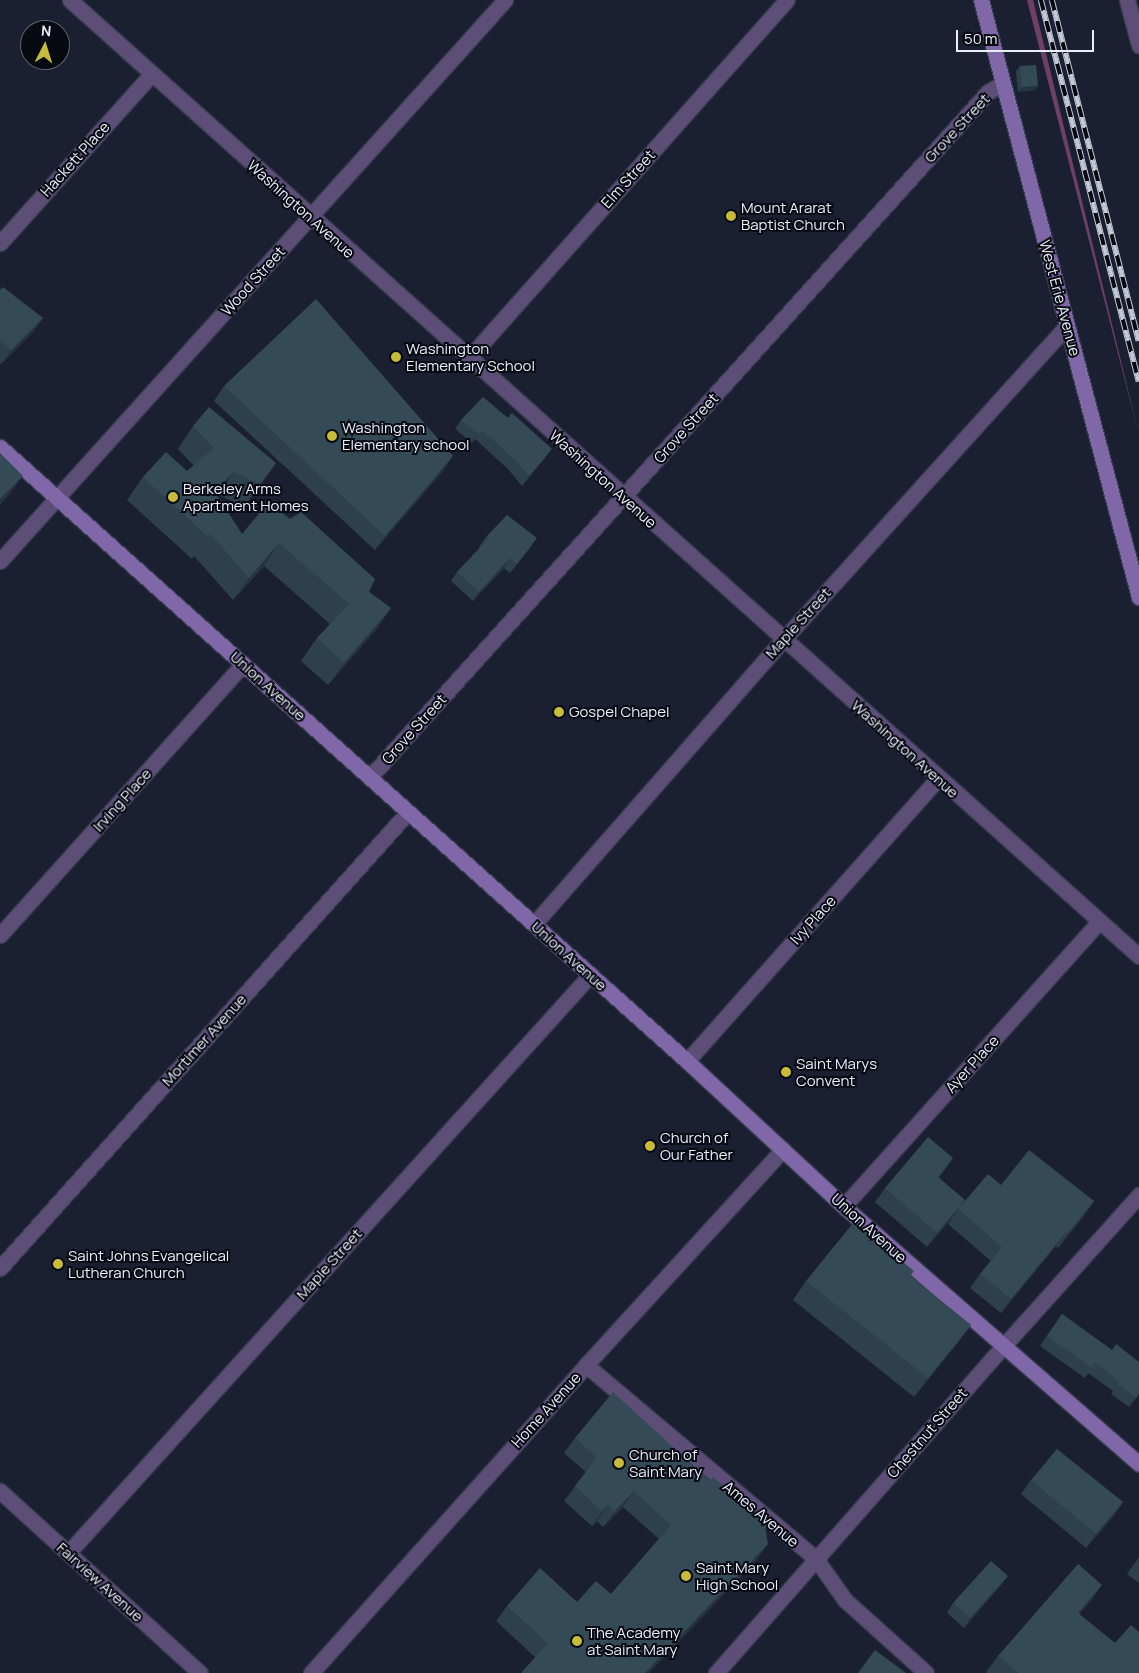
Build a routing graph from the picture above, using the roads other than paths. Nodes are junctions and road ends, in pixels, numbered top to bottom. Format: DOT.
graph roads {
  1 [pos="70,0"];
  2 [pos="505,0"];
  3 [pos="787,0"];
  4 [pos="981,0"];
  5 [pos="1127,0"];
  6 [pos="1139,45"];
  7 [pos="151,75"];
  8 [pos="1003,83"];
  9 [pos="310,217"];
  10 [pos="0,243"];
  11 [pos="1067,326"];
  12 [pos="468,359"];
  13 [pos="0,447"];
  14 [pos="56,497"];
  15 [pos="624,497"];
  16 [pos="0,561"];
  17 [pos="1139,597"];
  18 [pos="783,640"];
  19 [pos="244,664"];
  20 [pos="370,777"];
  21 [pos="938,778"];
  22 [pos="408,812"];
  23 [pos="1099,922"];
  24 [pos="534,924"];
  25 [pos="0,935"];
  26 [pos="1139,956"];
  27 [pos="590,975"];
  28 [pos="687,1061"];
  29 [pos="783,1149"];
  30 [pos="1139,1195"];
  31 [pos="844,1206"];
  32 [pos="0,1268"];
  33 [pos="1003,1346"];
  34 [pos="586,1365"];
  35 [pos="1139,1464"];
  36 [pos="0,1491"];
  37 [pos="68,1553"];
  38 [pos="816,1560"];
  39 [pos="200,1673"];
  40 [pos="311,1673"];
  41 [pos="716,1673"];
  42 [pos="926,1673"];
  1 -- 7 [label="street, Washington Avenue"];
  2 -- 9 [label="street, Wood Street"];
  3 -- 12 [label="street, Elm Street"];
  4 -- 8 [label="main road, West Erie Avenue"];
  5 -- 6 [label="street"];
  7 -- 9 [label="street, Washington Avenue"];
  7 -- 10 [label="street, Hackett Place"];
  8 -- 11 [label="main road, West Erie Avenue"];
  8 -- 15 [label="street, Grove Street"];
  9 -- 12 [label="street, Washington Avenue"];
  9 -- 14 [label="street, Wood Street"];
  11 -- 17 [label="main road, West Erie Avenue"];
  11 -- 18 [label="street, Maple Street"];
  12 -- 15 [label="street, Washington Avenue"];
  13 -- 14 [label="main road, Union Avenue"];
  14 -- 16 [label="street, Wood Street"];
  14 -- 19 [label="main road, Union Avenue"];
  15 -- 18 [label="street, Washington Avenue"];
  15 -- 20 [label="street, Grove Street"];
  18 -- 21 [label="street, Washington Avenue"];
  18 -- 24 [label="street, Maple Street"];
  19 -- 20 [label="main road, Union Avenue"];
  19 -- 25 [label="street, Irving Place"];
  20 -- 22 [label="main road, Union Avenue"];
  21 -- 23 [label="street, Washington Avenue"];
  21 -- 28 [label="street, Ivy Place"];
  22 -- 24 [label="main road, Union Avenue"];
  22 -- 32 [label="street, Mortimer Avenue"];
  23 -- 26 [label="street, Washington Avenue"];
  23 -- 31 [label="street, Ayer Place"];
  24 -- 27 [label="main road, Union Avenue"];
  27 -- 28 [label="main road, Union Avenue"];
  27 -- 37 [label="street, Maple Street"];
  28 -- 29 [label="main road, Union Avenue"];
  29 -- 31 [label="main road, Union Avenue"];
  29 -- 34 [label="street, Home Avenue"];
  30 -- 33 [label="street, Chestnut Street"];
  31 -- 33 [label="main road, Union Avenue"];
  33 -- 35 [label="main road, Union Avenue"];
  33 -- 38 [label="street, Chestnut Street"];
  34 -- 38 [label="street, Ames Avenue"];
  34 -- 40 [label="street, Home Avenue"];
  36 -- 37 [label="street, Fairview Avenue"];
  37 -- 39 [label="street, Fairview Avenue"];
  38 -- 41 [label="street, Chestnut Street"];
  38 -- 42 [label="street, Ames Avenue"];
}
